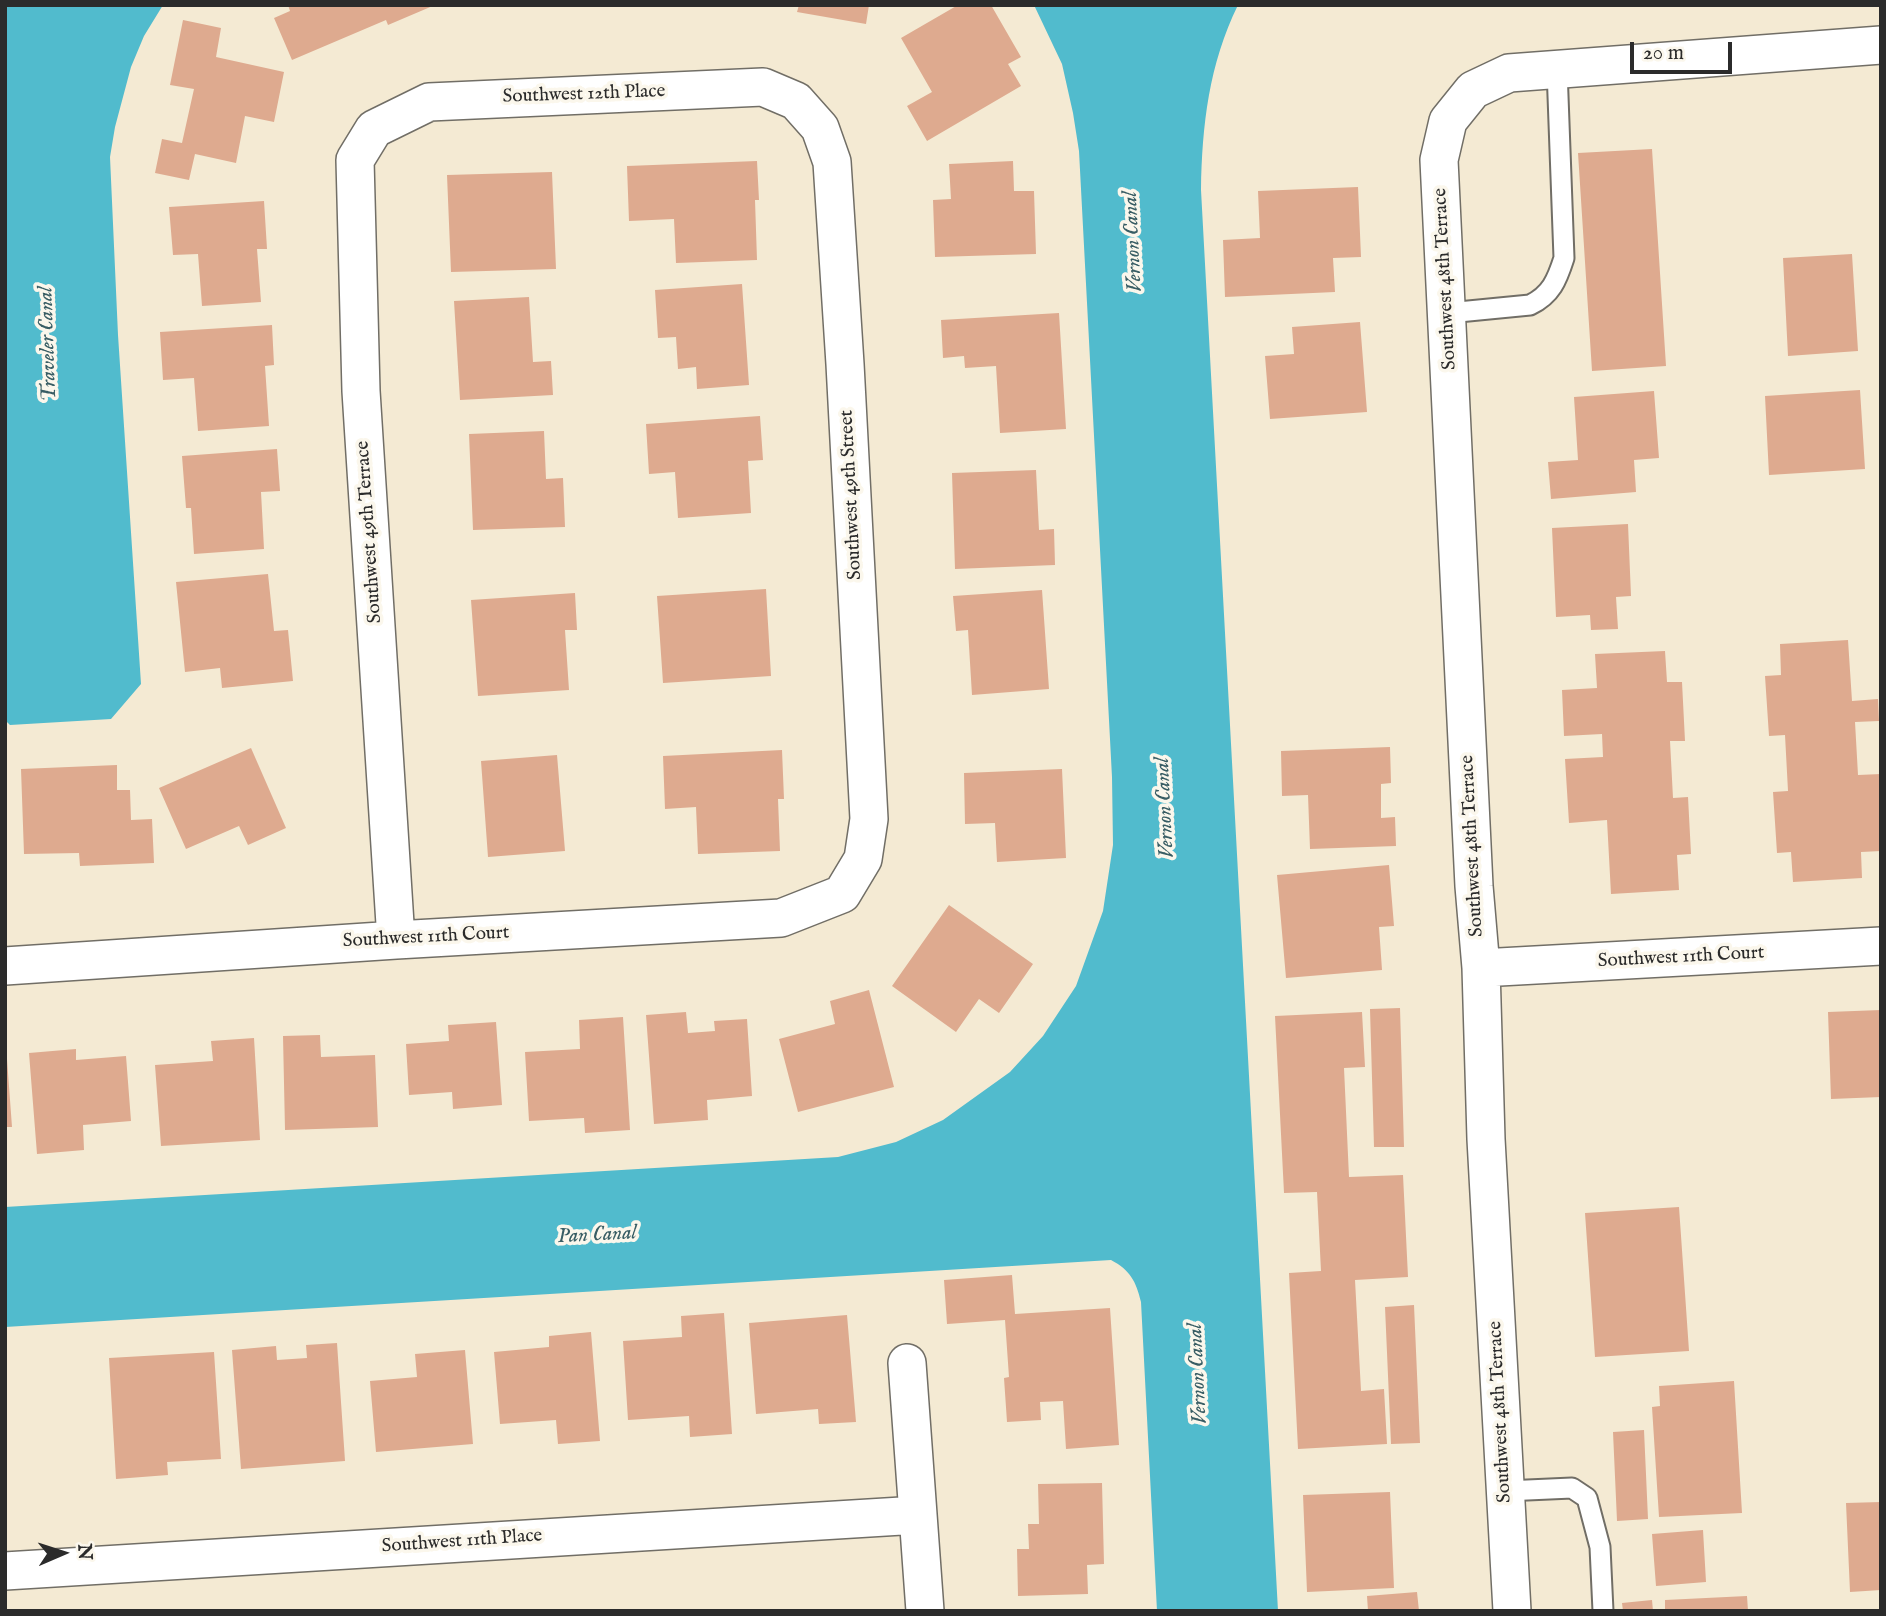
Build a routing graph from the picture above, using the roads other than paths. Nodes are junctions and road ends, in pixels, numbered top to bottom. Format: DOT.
graph roads {
  1 [pos="1881,45"];
  2 [pos="1557,69"];
  3 [pos="796,101"];
  4 [pos="374,128"];
  5 [pos="1448,313"];
  6 [pos="842,894"];
  7 [pos="396,940"];
  8 [pos="1881,946"];
  9 [pos="5,966"];
  10 [pos="1481,968"];
  11 [pos="907,1363"];
  12 [pos="1505,1491"];
  13 [pos="918,1514"];
  14 [pos="5,1571"];
  15 [pos="925,1611"];
  16 [pos="1512,1611"];
  17 [pos="1603,1611"];
  1 -- 2 [label="street"];
  2 -- 5 [label="street, Southwest 48th Terrace"];
  2 -- 5 [label="lane"];
  3 -- 4 [label="street, Southwest 12th Place"];
  3 -- 6 [label="street, Southwest 49th Street"];
  4 -- 7 [label="street, Southwest 49th Terrace"];
  5 -- 10 [label="street, Southwest 48th Terrace"];
  6 -- 7 [label="street, Southwest 11th Court"];
  7 -- 9 [label="street, Southwest 11th Court"];
  8 -- 10 [label="street, Southwest 11th Court"];
  10 -- 12 [label="street, Southwest 48th Terrace"];
  11 -- 13 [label="street"];
  12 -- 16 [label="street, Southwest 48th Terrace"];
  12 -- 17 [label="lane"];
  13 -- 14 [label="street, Southwest 11th Place"];
  13 -- 15 [label="street"];
}
